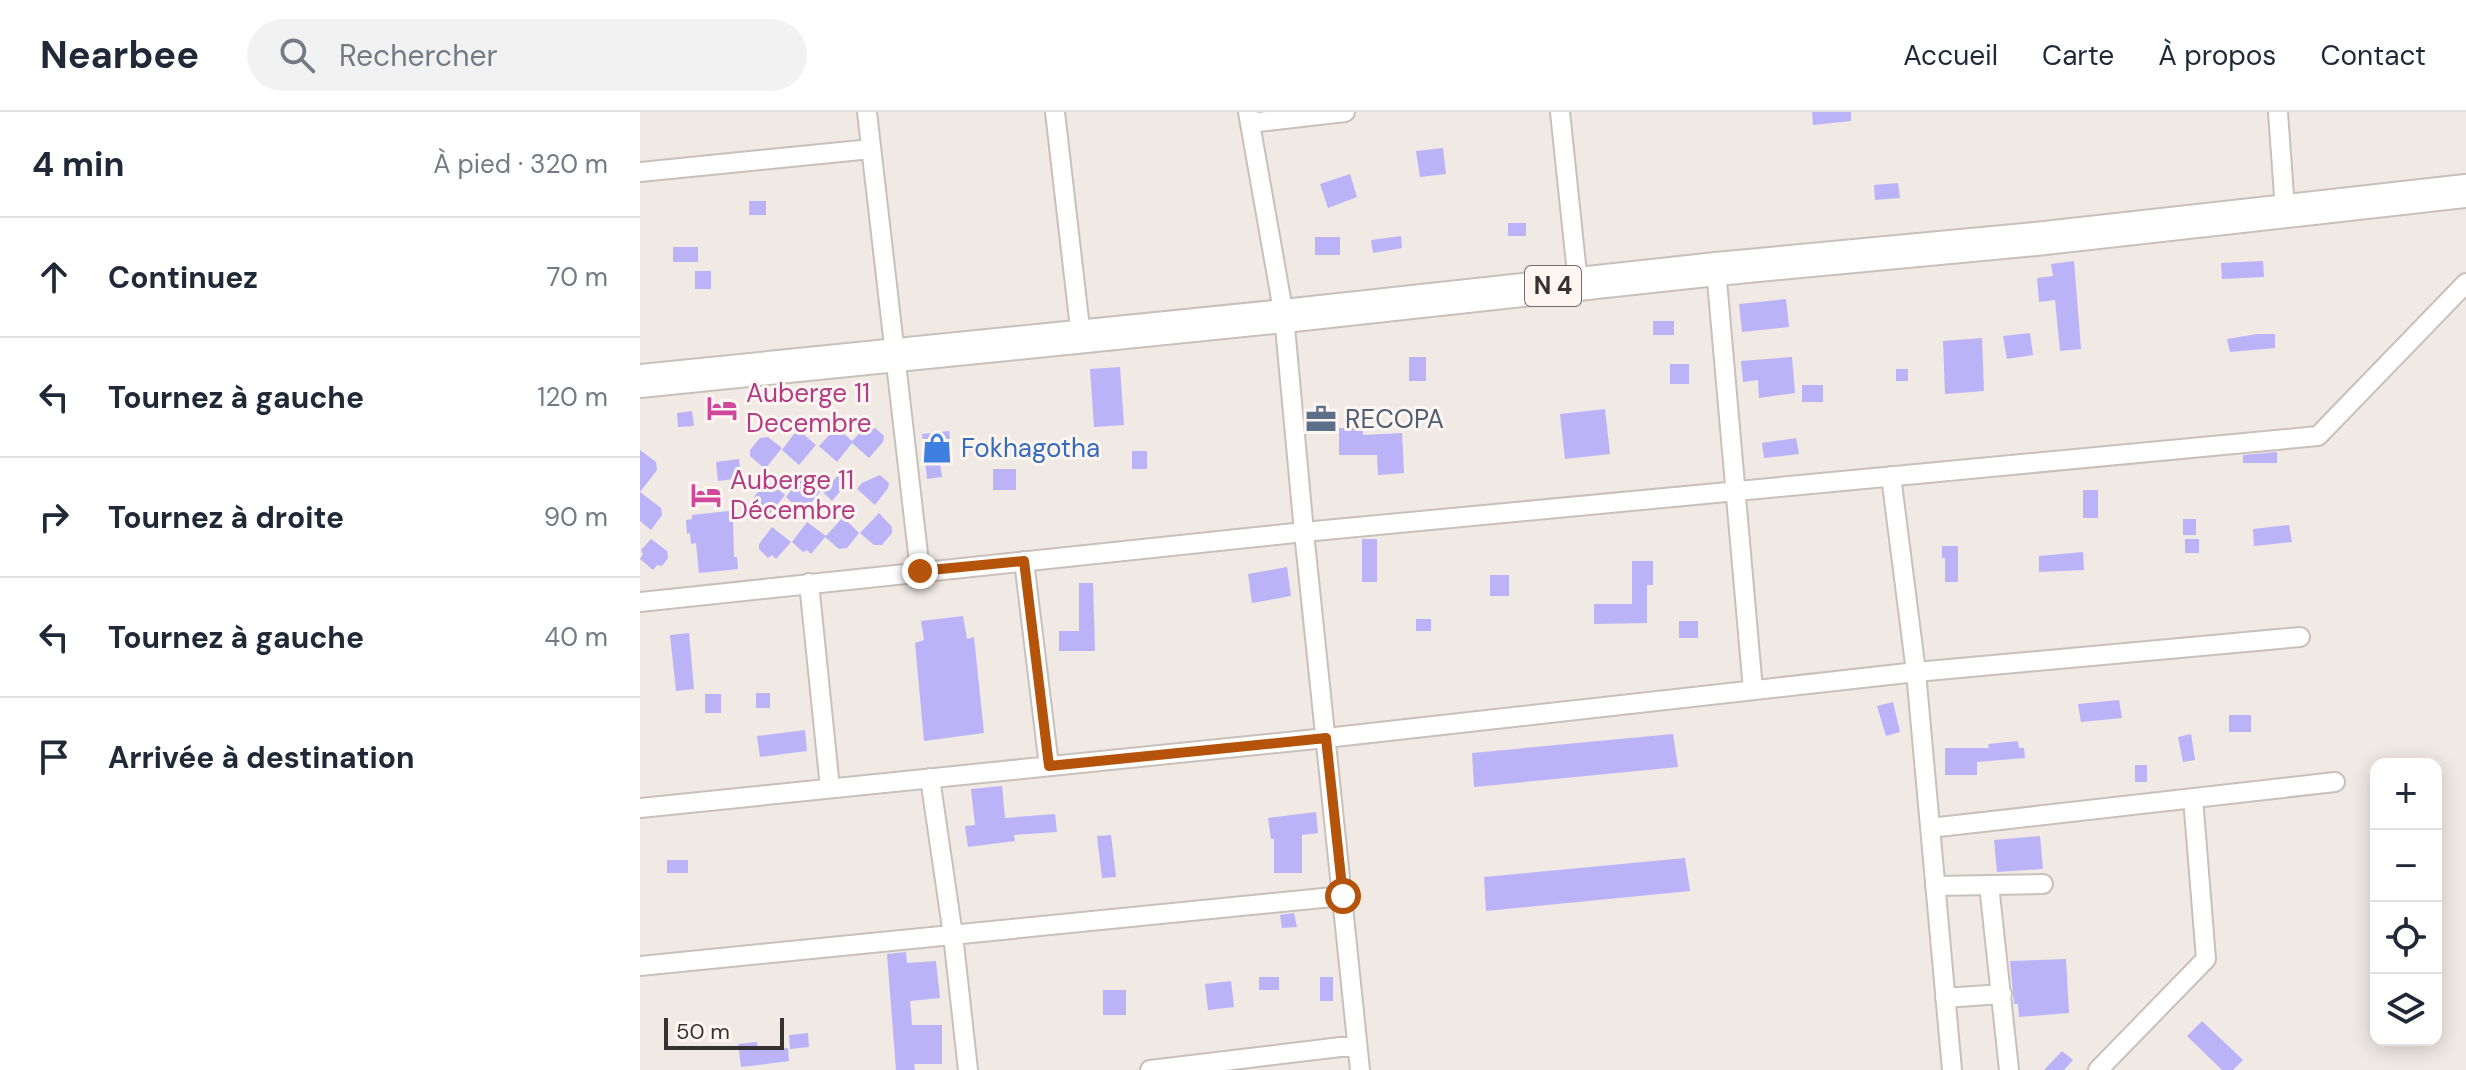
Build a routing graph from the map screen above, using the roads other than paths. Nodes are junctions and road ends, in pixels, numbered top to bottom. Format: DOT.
graph roads {
  1 [pos="867,112"];
  2 [pos="1055,112"];
  3 [pos="1345,112"];
  4 [pos="1560,112"];
  5 [pos="2278,112"];
  6 [pos="1249,117"];
  7 [pos="871,149"];
  8 [pos="640,172"];
  9 [pos="2466,191"];
  10 [pos="2285,210"];
  11 [pos="1716,269"];
  12 [pos="1578,283"];
  13 [pos="2466,283"];
  14 [pos="1284,316"];
  15 [pos="1081,337"];
  16 [pos="895,356"];
  17 [pos="640,381"];
  18 [pos="1891,476"];
  19 [pos="1736,490"];
  20 [pos="1304,532"];
  21 [pos="1024,561"];
  22 [pos="920,571"];
  23 [pos="809,583"];
  24 [pos="640,602"];
  25 [pos="2300,637"];
  26 [pos="1916,672"];
  27 [pos="1753,690"];
  28 [pos="1326,738"];
  29 [pos="1049,766"];
  30 [pos="930,778"];
  31 [pos="2335,782"];
  32 [pos="830,788"];
  33 [pos="2193,798"];
  34 [pos="640,808"];
  35 [pos="1930,828"];
  36 [pos="2043,884"];
  37 [pos="1989,885"];
  38 [pos="1935,886"];
  39 [pos="1343,896"];
  40 [pos="953,935"];
  41 [pos="640,966"];
  42 [pos="2002,994"];
  43 [pos="1945,998"];
  44 [pos="1357,1045"];
  45 [pos="968,1070"];
  46 [pos="1150,1070"];
  47 [pos="1360,1070"];
  48 [pos="1952,1070"];
  49 [pos="2009,1070"];
  50 [pos="2098,1070"];
  1 -- 7 [label="street"];
  2 -- 15 [label="street"];
  3 -- 6 [label="street"];
  4 -- 12 [label="street"];
  5 -- 10 [label="street"];
  6 -- 14 [label="street"];
  7 -- 8 [label="street"];
  7 -- 16 [label="street"];
  9 -- 10 [label="highway, N 4"];
  10 -- 11 [label="highway, N 4"];
  11 -- 12 [label="highway, N 4"];
  11 -- 19 [label="street"];
  12 -- 14 [label="highway, N 4"];
  13 -- 18 [label="street"];
  14 -- 15 [label="highway, N 4"];
  14 -- 20 [label="street"];
  15 -- 16 [label="highway, N 4"];
  16 -- 17 [label="highway, N 4"];
  16 -- 22 [label="street"];
  18 -- 19 [label="street"];
  18 -- 26 [label="street"];
  19 -- 20 [label="street"];
  19 -- 27 [label="street"];
  20 -- 21 [label="street"];
  20 -- 28 [label="street"];
  21 -- 22 [label="street"];
  21 -- 29 [label="street"];
  22 -- 23 [label="street"];
  23 -- 24 [label="street"];
  23 -- 32 [label="street"];
  25 -- 26 [label="street"];
  26 -- 27 [label="street"];
  26 -- 35 [label="street"];
  27 -- 28 [label="street"];
  28 -- 29 [label="street"];
  28 -- 39 [label="street"];
  29 -- 30 [label="street"];
  30 -- 32 [label="street"];
  30 -- 40 [label="street"];
  31 -- 33 [label="street"];
  32 -- 34 [label="street"];
  33 -- 35 [label="street"];
  33 -- 50 [label="street"];
  35 -- 38 [label="street"];
  36 -- 37 [label="street"];
  37 -- 38 [label="street"];
  37 -- 42 [label="street"];
  38 -- 43 [label="street"];
  39 -- 40 [label="street"];
  39 -- 44 [label="street"];
  40 -- 41 [label="street"];
  40 -- 45 [label="street"];
  42 -- 43 [label="street"];
  42 -- 49 [label="street"];
  43 -- 48 [label="street"];
  44 -- 46 [label="street"];
  44 -- 47 [label="street"];
}
